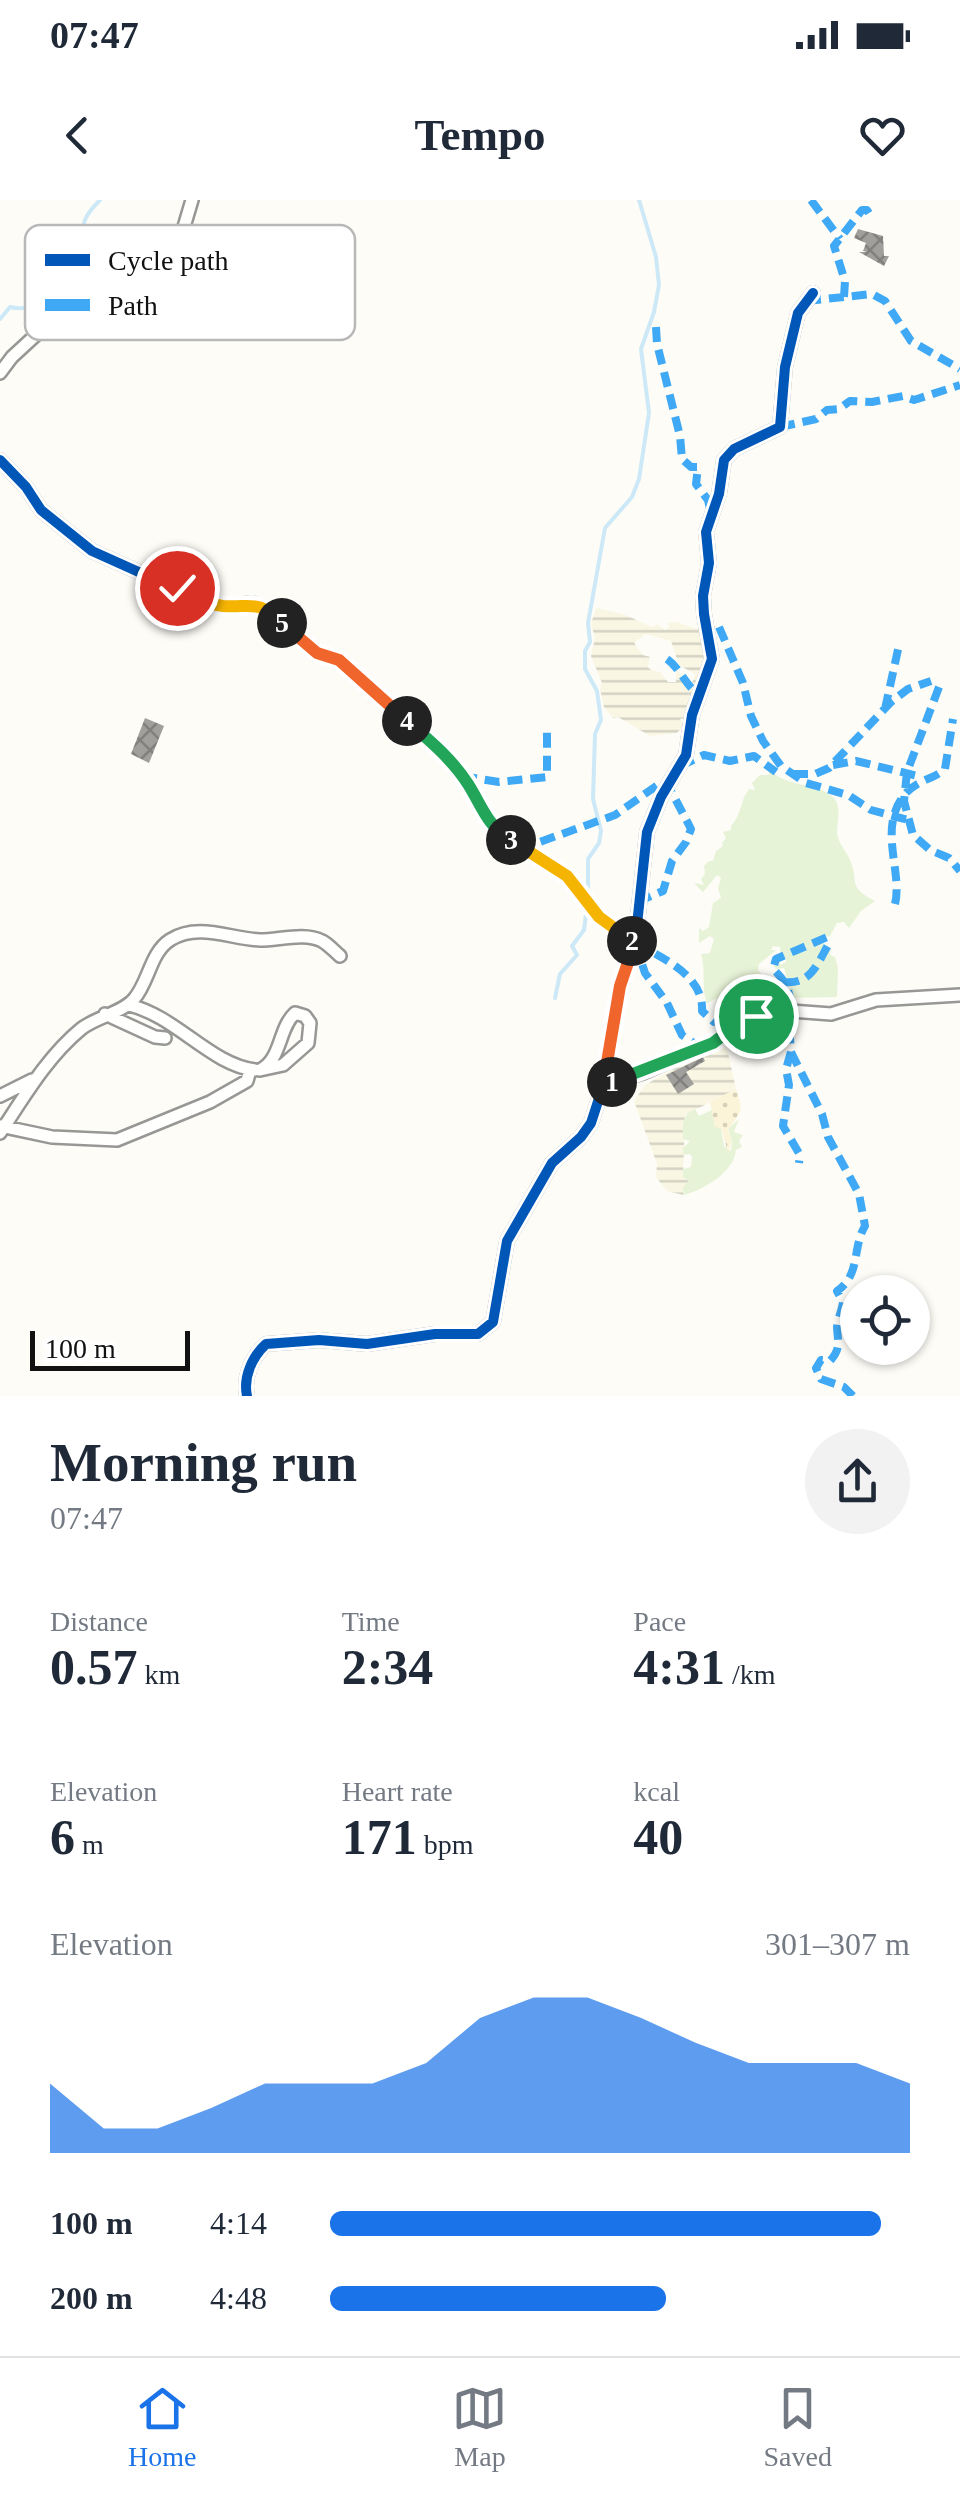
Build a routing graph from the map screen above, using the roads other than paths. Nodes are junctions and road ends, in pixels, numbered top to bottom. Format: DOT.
graph roads {
  1 [pos="192,200"];
  2 [pos="185,225"];
  3 [pos="813,293"];
  4 [pos="30,340"];
  5 [pos="0,373"];
  6 [pos="0,460"];
  7 [pos="635,942"];
  8 [pos="340,956"];
  9 [pos="960,995"];
  10 [pos="129,1005"];
  11 [pos="105,1014"];
  12 [pos="165,1038"];
  13 [pos="255,1070"];
  14 [pos="36,1078"];
  15 [pos="603,1086"];
  16 [pos="0,1096"];
  17 [pos="1,1128"];
  18 [pos="247,1396"];
  1 -- 2 [label="street"];
  3 -- 7 [label="street"];
  4 -- 5 [label="street"];
  6 -- 7 [label="street"];
  7 -- 15 [label="street"];
  8 -- 10 [label="street"];
  9 -- 15 [label="street"];
  10 -- 11 [label="street"];
  10 -- 13 [label="street"];
  11 -- 12 [label="street"];
  11 -- 14 [label="street"];
  13 -- 13 [label="street"];
  13 -- 17 [label="street"];
  14 -- 16 [label="street"];
  14 -- 17 [label="street"];
  15 -- 18 [label="street"];
}
